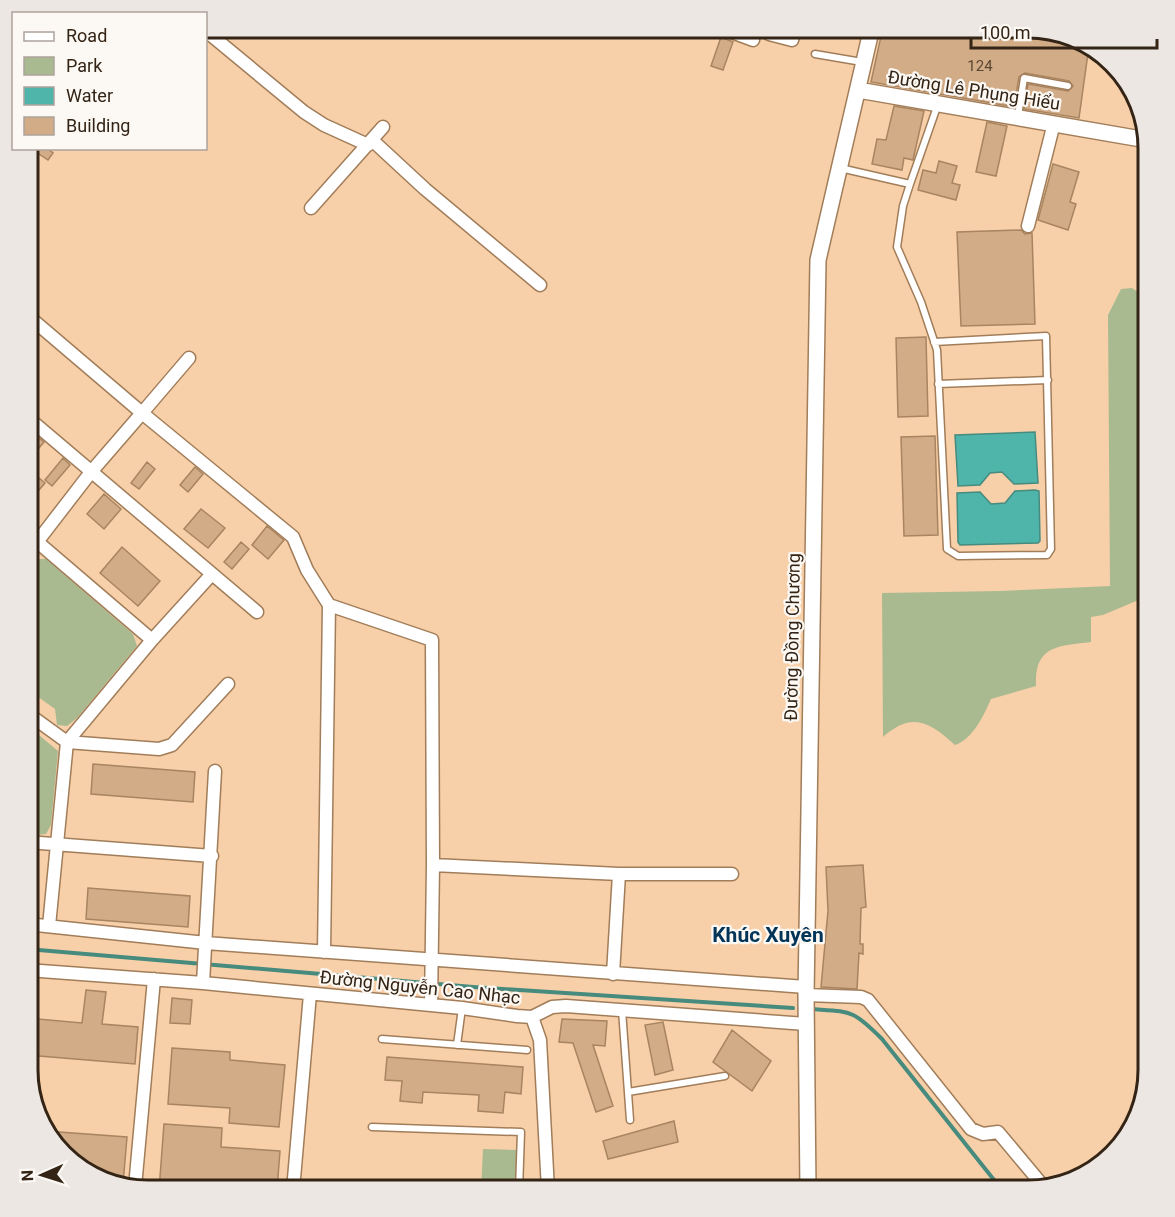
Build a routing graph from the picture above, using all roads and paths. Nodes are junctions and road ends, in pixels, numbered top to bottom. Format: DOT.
graph roads {
  1 [pos="214,38"];
  2 [pos="748,38"];
  3 [pos="869,38"];
  4 [pos="753,40"];
  5 [pos="815,54"];
  6 [pos="864,62"];
  7 [pos="1068,86"];
  8 [pos="858,90"];
  9 [pos="938,104"];
  10 [pos="1017,117"];
  11 [pos="1054,123"];
  12 [pos="383,127"];
  13 [pos="1137,138"];
  14 [pos="370,143"];
  15 [pos="839,168"];
  16 [pos="910,184"];
  17 [pos="311,208"];
  18 [pos="1028,226"];
  19 [pos="540,285"];
  20 [pos="38,324"];
  21 [pos="934,342"];
  22 [pos="189,358"];
  23 [pos="1048,380"];
  24 [pos="938,384"];
  25 [pos="142,413"];
  26 [pos="38,426"];
  27 [pos="91,472"];
  28 [pos="38,530"];
  29 [pos="38,542"];
  30 [pos="211,575"];
  31 [pos="329,604"];
  32 [pos="258,612"];
  33 [pos="152,640"];
  34 [pos="228,684"];
  35 [pos="38,721"];
  36 [pos="67,742"];
  37 [pos="215,771"];
  38 [pos="38,843"];
  39 [pos="56,844"];
  40 [pos="212,856"];
  41 [pos="433,865"];
  42 [pos="619,874"];
  43 [pos="732,874"];
  44 [pos="38,925"];
  45 [pos="49,926"];
  46 [pos="206,945"];
  47 [pos="324,952"];
  48 [pos="432,964"];
  49 [pos="38,971"];
  50 [pos="613,974"];
  51 [pos="154,979"];
  52 [pos="204,979"];
  53 [pos="310,993"];
  54 [pos="431,1000"];
  55 [pos="806,1004"];
  56 [pos="462,1008"];
  57 [pos="622,1010"];
  58 [pos="532,1017"];
  59 [pos="382,1040"];
  60 [pos="457,1045"];
  61 [pos="527,1050"];
  62 [pos="725,1076"];
  63 [pos="628,1092"];
  64 [pos="630,1120"];
  65 [pos="372,1127"];
  66 [pos="136,1179"];
  67 [pos="1038,1179"];
  68 [pos="294,1180"];
  69 [pos="519,1180"];
  70 [pos="547,1180"];
  71 [pos="808,1180"];
  1 -- 14 [label="street"];
  2 -- 4 [label="street"];
  3 -- 6 [label="street, Đường Lê Phụng Hiểu"];
  5 -- 6 [label="lane"];
  6 -- 8 [label="street, Đường Lê Phụng Hiểu"];
  7 -- 10 [label="lane"];
  8 -- 9 [label="street, Đường Lê Phụng Hiểu"];
  8 -- 15 [label="street, Đường Đồng Chương"];
  9 -- 10 [label="street, Đường Lê Phụng Hiểu"];
  9 -- 16 [label="lane"];
  10 -- 11 [label="street, Đường Lê Phụng Hiểu"];
  11 -- 13 [label="street, Đường Lê Phụng Hiểu"];
  11 -- 18 [label="street"];
  12 -- 14 [label="street"];
  14 -- 17 [label="street"];
  14 -- 19 [label="street"];
  15 -- 16 [label="lane"];
  15 -- 55 [label="street, Đường Đồng Chương"];
  16 -- 21 [label="lane"];
  20 -- 25 [label="street"];
  21 -- 23 [label="lane"];
  21 -- 24 [label="lane"];
  22 -- 25 [label="street"];
  23 -- 24 [label="lane"];
  23 -- 24 [label="lane"];
  25 -- 27 [label="street"];
  25 -- 31 [label="street"];
  26 -- 27 [label="street"];
  27 -- 28 [label="street"];
  27 -- 30 [label="street"];
  29 -- 33 [label="street"];
  30 -- 32 [label="street"];
  30 -- 33 [label="street"];
  31 -- 41 [label="street"];
  31 -- 47 [label="street"];
  33 -- 36 [label="street"];
  34 -- 36 [label="street"];
  35 -- 36 [label="street"];
  36 -- 39 [label="street"];
  37 -- 40 [label="street"];
  38 -- 39 [label="street"];
  39 -- 40 [label="street"];
  39 -- 45 [label="street"];
  40 -- 46 [label="street"];
  41 -- 42 [label="street"];
  41 -- 48 [label="street"];
  42 -- 43 [label="street"];
  42 -- 50 [label="street"];
  44 -- 45 [label="street"];
  45 -- 46 [label="street"];
  46 -- 47 [label="street"];
  46 -- 52 [label="street"];
  47 -- 48 [label="street"];
  48 -- 50 [label="street"];
  48 -- 54 [label="street"];
  49 -- 51 [label="street, Đường Nguyễn Cao Nhạc"];
  50 -- 55 [label="street"];
  51 -- 52 [label="street, Đường Nguyễn Cao Nhạc"];
  51 -- 66 [label="street"];
  52 -- 53 [label="street, Đường Nguyễn Cao Nhạc"];
  53 -- 54 [label="street, Đường Nguyễn Cao Nhạc"];
  53 -- 68 [label="street"];
  54 -- 56 [label="street, Đường Nguyễn Cao Nhạc"];
  55 -- 57 [label="street, Đường Nguyễn Cao Nhạc"];
  55 -- 67 [label="street"];
  55 -- 71 [label="street, Đường Đồng Chương"];
  56 -- 58 [label="street, Đường Nguyễn Cao Nhạc"];
  56 -- 60 [label="lane"];
  57 -- 58 [label="street, Đường Nguyễn Cao Nhạc"];
  57 -- 63 [label="lane"];
  58 -- 70 [label="street"];
  59 -- 60 [label="lane"];
  60 -- 61 [label="lane"];
  62 -- 63 [label="lane"];
  63 -- 64 [label="lane"];
  65 -- 69 [label="lane"];
}
